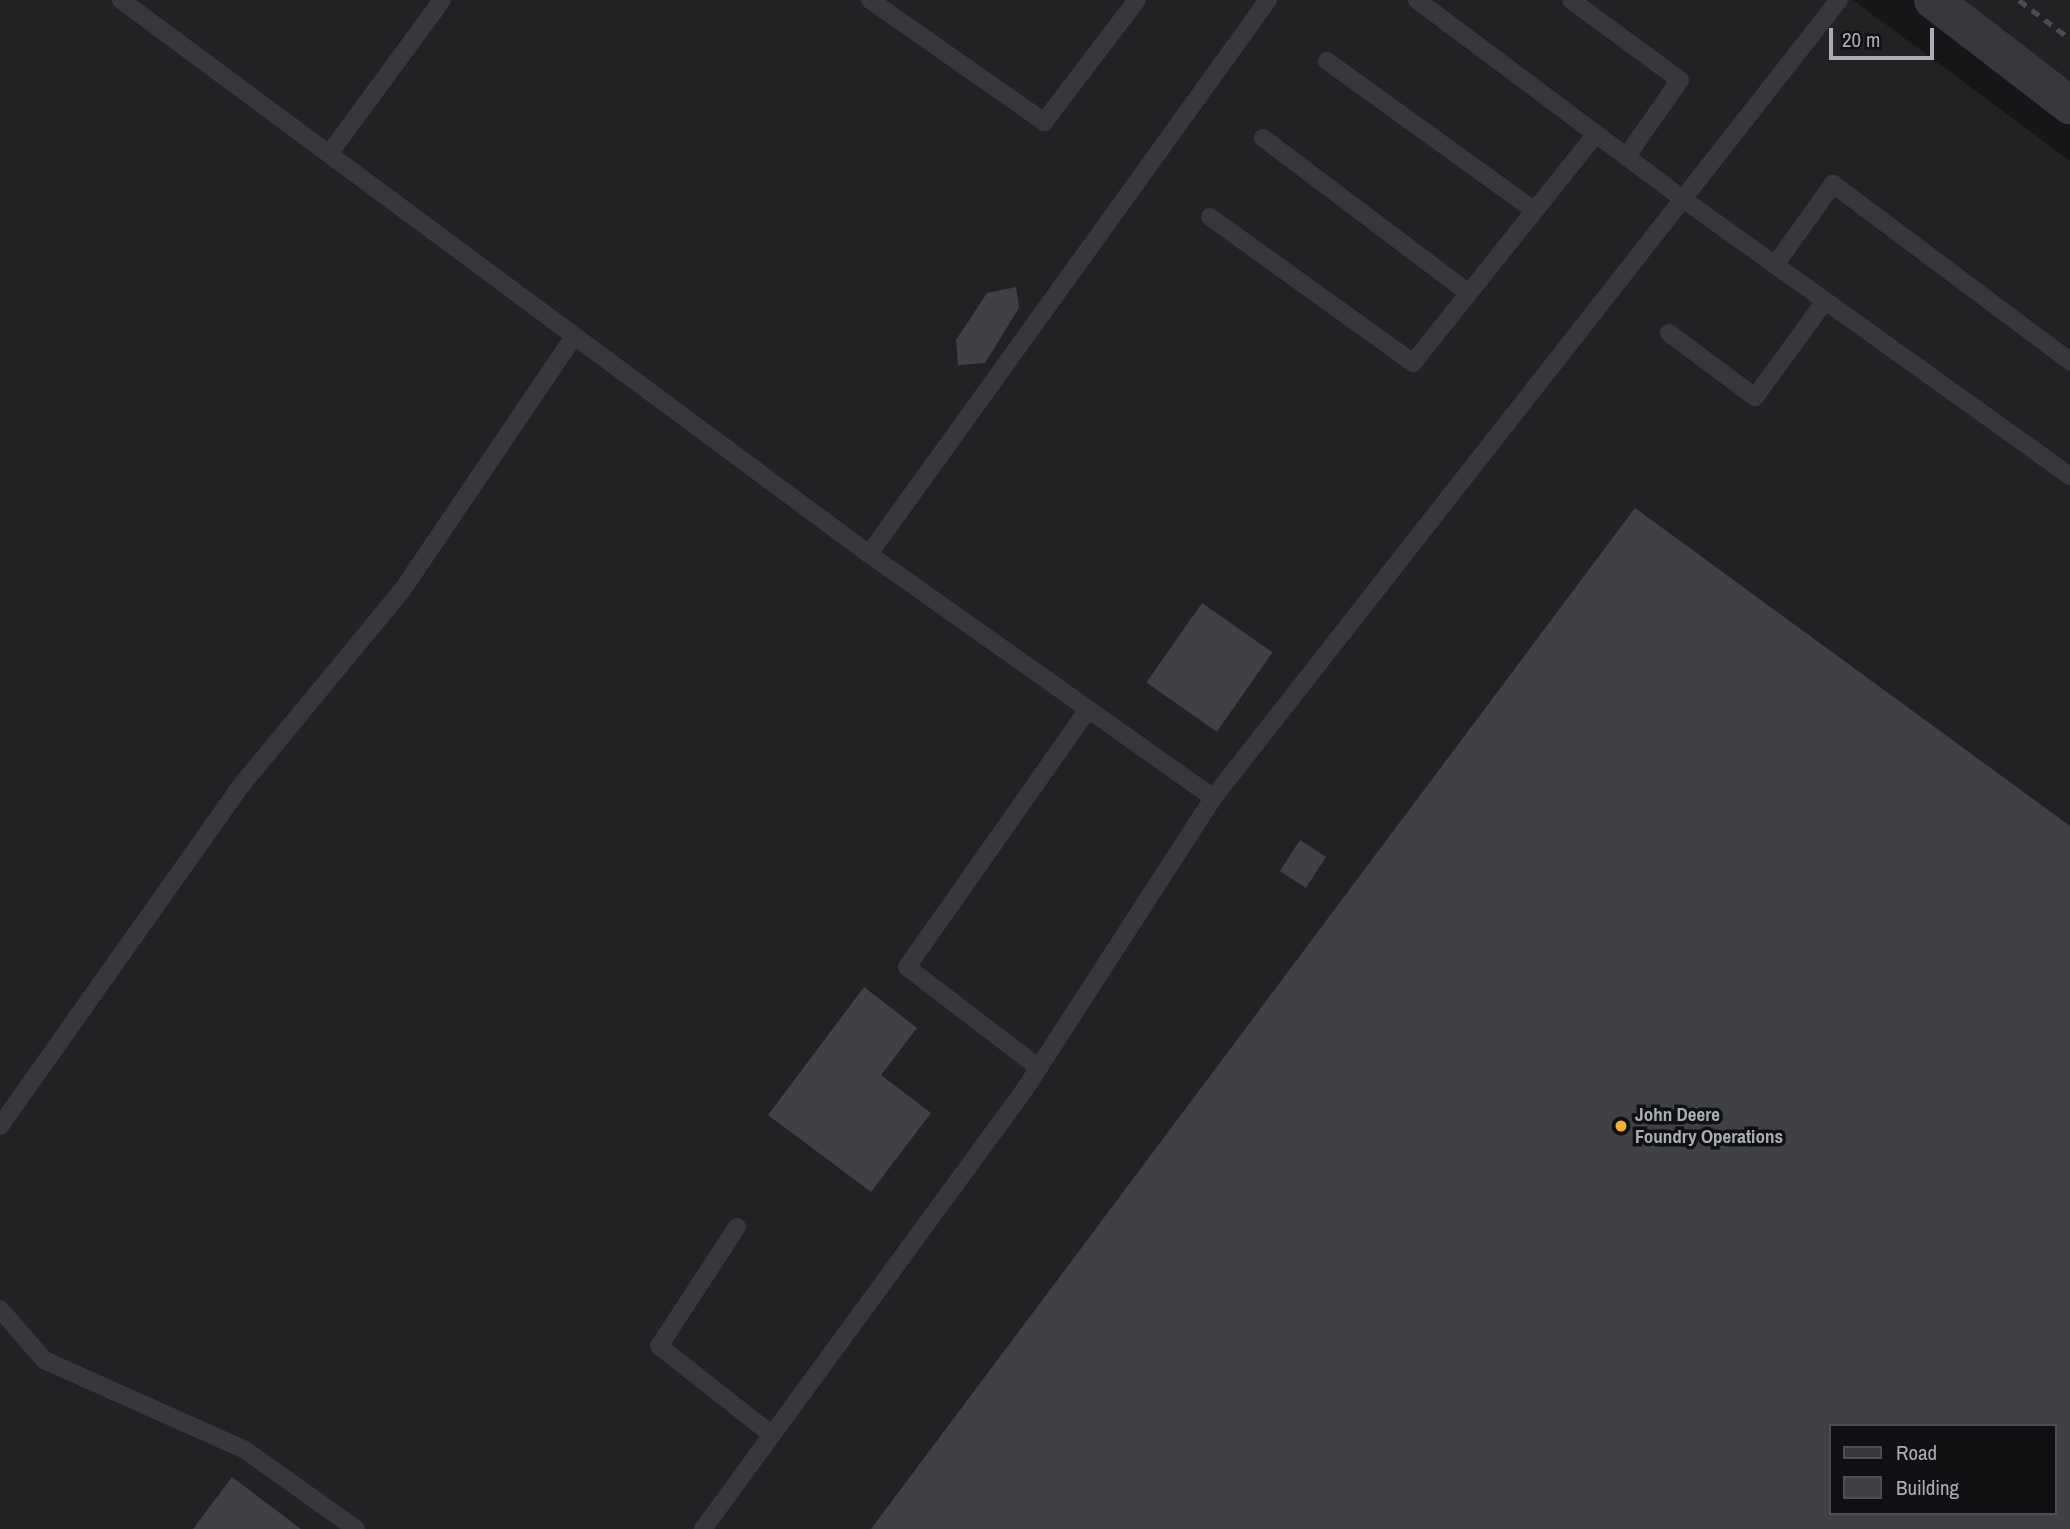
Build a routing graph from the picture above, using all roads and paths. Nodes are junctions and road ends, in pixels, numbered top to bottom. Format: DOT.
graph roads {
  1 [pos="121,0"];
  2 [pos="442,0"];
  3 [pos="870,0"];
  4 [pos="1137,0"];
  5 [pos="1417,0"];
  6 [pos="1571,0"];
  7 [pos="1839,0"];
  8 [pos="1933,0"];
  9 [pos="1262,2"];
  10 [pos="1327,61"];
  11 [pos="2070,105"];
  12 [pos="1596,134"];
  13 [pos="1263,138"];
  14 [pos="329,154"];
  15 [pos="1626,157"];
  16 [pos="1683,199"];
  17 [pos="1535,211"];
  18 [pos="1210,217"];
  19 [pos="1775,265"];
  20 [pos="1469,292"];
  21 [pos="1825,301"];
  22 [pos="1669,333"];
  23 [pos="574,336"];
  24 [pos="2070,361"];
  25 [pos="2070,476"];
  26 [pos="869,554"];
  27 [pos="1088,709"];
  28 [pos="1213,798"];
  29 [pos="1039,1068"];
  30 [pos="0,1126"];
  31 [pos="737,1227"];
  32 [pos="0,1309"];
  33 [pos="771,1434"];
  34 [pos="356,1529"];
  35 [pos="703,1529"];
  1 -- 14 [label="lane"];
  2 -- 14 [label="lane"];
  3 -- 4 [label="lane"];
  5 -- 12 [label="lane"];
  6 -- 15 [label="lane"];
  7 -- 16 [label="lane"];
  8 -- 11 [label="street"];
  9 -- 26 [label="lane"];
  10 -- 17 [label="lane"];
  12 -- 15 [label="lane"];
  12 -- 17 [label="lane"];
  13 -- 20 [label="lane"];
  14 -- 23 [label="lane"];
  15 -- 16 [label="lane"];
  16 -- 19 [label="lane"];
  16 -- 28 [label="lane"];
  17 -- 20 [label="lane"];
  18 -- 20 [label="lane"];
  19 -- 21 [label="lane"];
  19 -- 24 [label="lane"];
  21 -- 22 [label="lane"];
  21 -- 25 [label="lane"];
  23 -- 26 [label="lane"];
  23 -- 30 [label="lane"];
  26 -- 27 [label="lane"];
  27 -- 28 [label="lane"];
  27 -- 29 [label="lane"];
  28 -- 29 [label="lane"];
  29 -- 33 [label="lane"];
  31 -- 33 [label="lane"];
  32 -- 34 [label="lane"];
  33 -- 35 [label="lane"];
}
